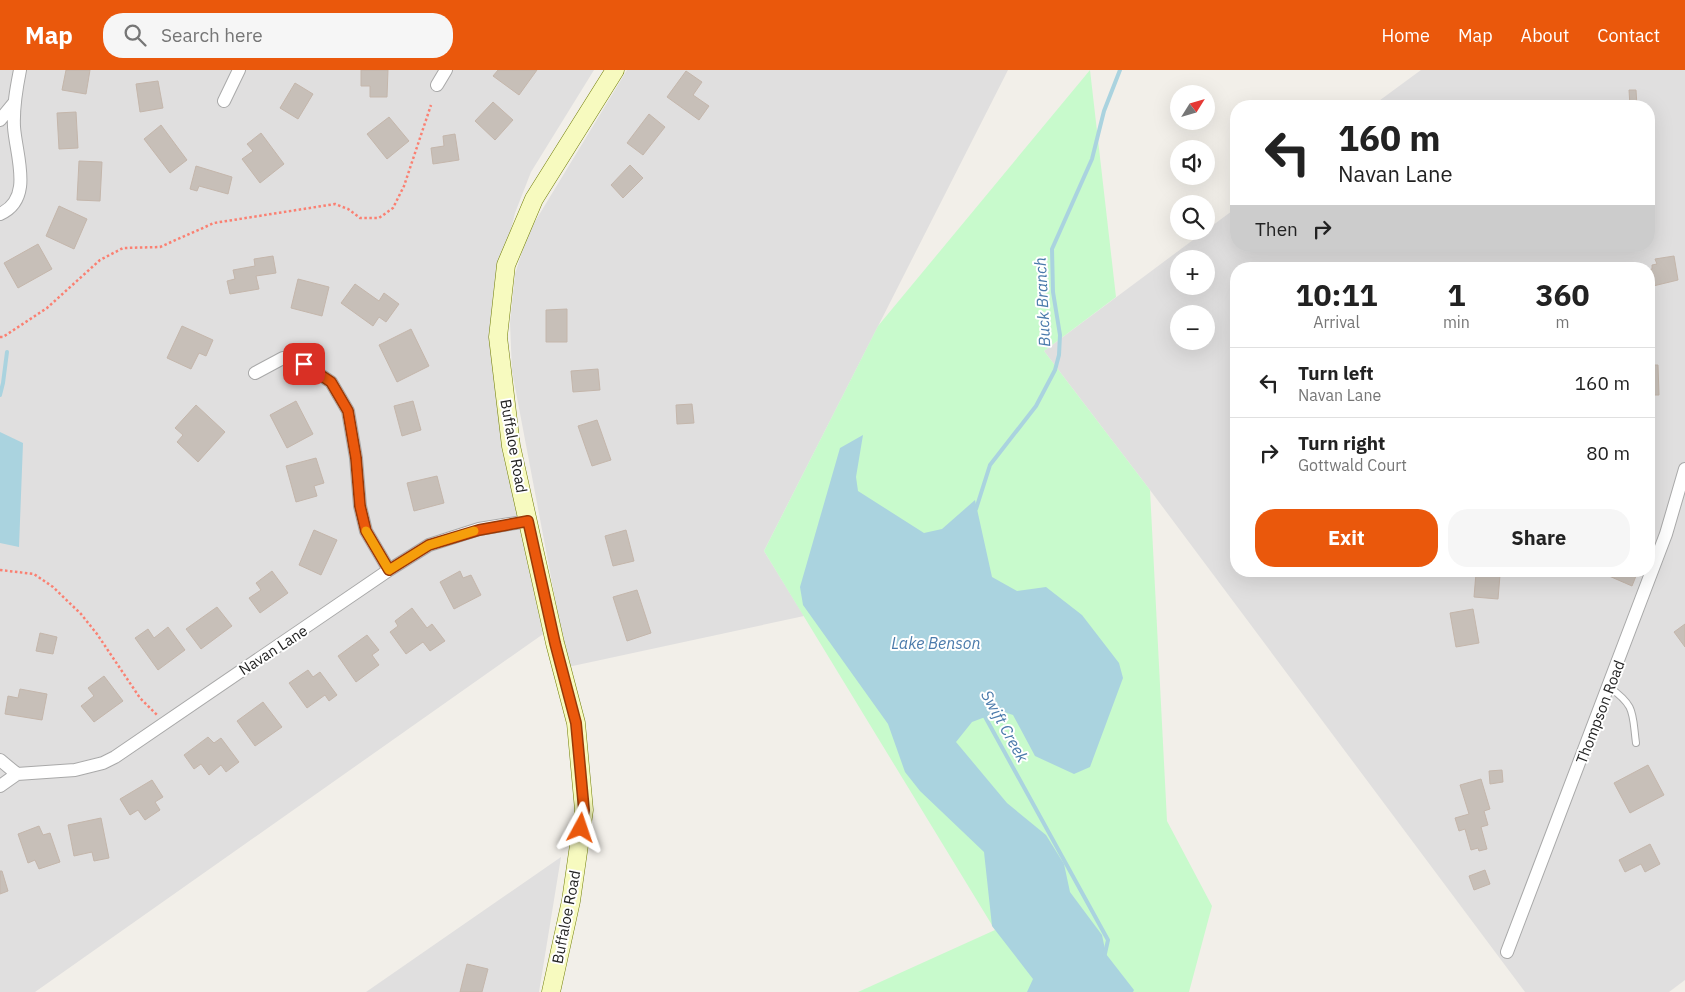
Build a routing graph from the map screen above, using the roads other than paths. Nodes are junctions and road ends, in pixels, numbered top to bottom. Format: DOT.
graph roads {
  1 [pos="20,70"];
  2 [pos="240,70"];
  3 [pos="446,70"];
  4 [pos="615,70"];
  5 [pos="437,85"];
  6 [pos="224,101"];
  7 [pos="14,103"];
  8 [pos="0,120"];
  9 [pos="0,214"];
  10 [pos="255,374"];
  11 [pos="1685,469"];
  12 [pos="1680,502"];
  13 [pos="528,521"];
  14 [pos="1655,564"];
  15 [pos="389,570"];
  16 [pos="1650,577"];
  17 [pos="1609,687"];
  18 [pos="1636,744"];
  19 [pos="0,760"];
  20 [pos="18,774"];
  21 [pos="0,786"];
  22 [pos="1507,952"];
  23 [pos="551,992"];
  1 -- 7 [label="street"];
  2 -- 6 [label="street"];
  3 -- 5 [label="street"];
  4 -- 13 [label="street, Buffaloe Road"];
  7 -- 8 [label="street"];
  7 -- 9 [label="street"];
  10 -- 15 [label="street"];
  11 -- 12 [label="street, Thompson Road"];
  12 -- 14 [label="street, Thompson Road"];
  13 -- 15 [label="street, Navan Lane"];
  13 -- 23 [label="street, Buffaloe Road"];
  15 -- 20 [label="street, Navan Lane"];
  16 -- 17 [label="street, Thompson Road"];
  17 -- 18 [label="lane"];
  17 -- 22 [label="street, Thompson Road"];
  19 -- 20 [label="street"];
  20 -- 21 [label="street, Navan Lane"];
}
